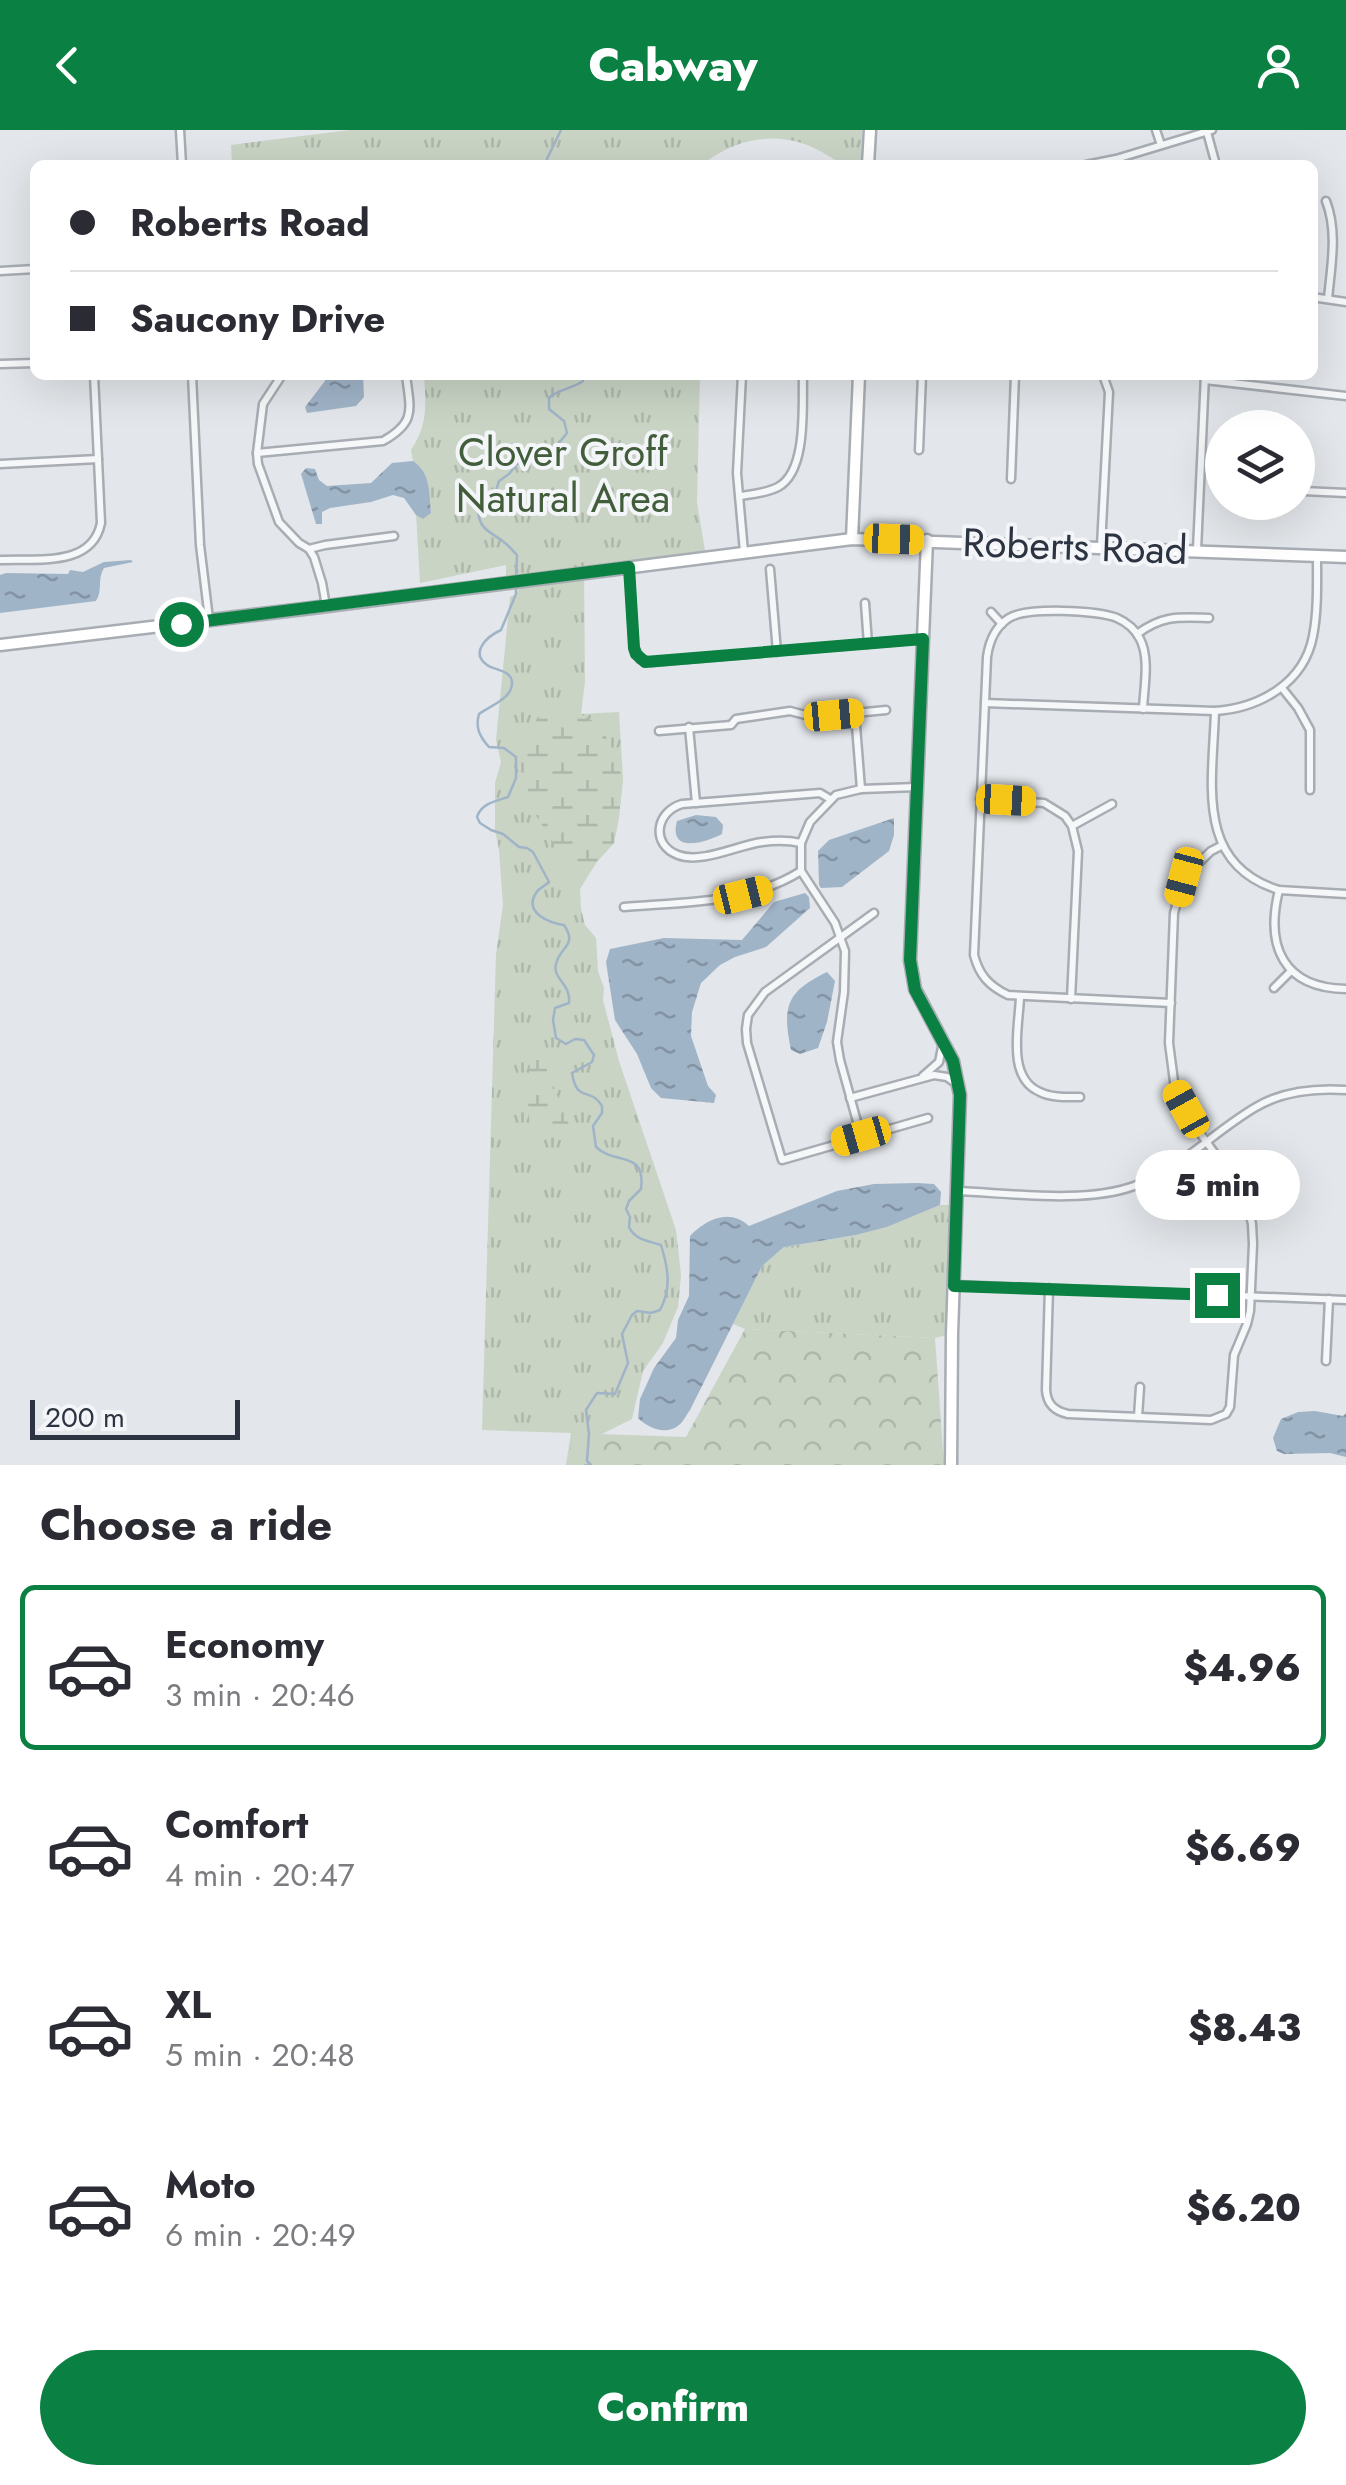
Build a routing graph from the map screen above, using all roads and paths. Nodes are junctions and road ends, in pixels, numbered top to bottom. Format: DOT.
graph roads {
  1 [pos="180,130"];
  2 [pos="870,130"];
  3 [pos="1156,130"];
  4 [pos="1210,131"];
  5 [pos="1161,146"];
  6 [pos="182,160"];
  7 [pos="868,160"];
  8 [pos="1122,160"];
  9 [pos="1215,160"];
  10 [pos="1326,201"];
  11 [pos="30,269"];
  12 [pos="0,271"];
  13 [pos="1318,298"];
  14 [pos="1328,299"];
  15 [pos="1346,302"];
  16 [pos="30,363"];
  17 [pos="0,364"];
  18 [pos="94,380"];
  19 [pos="192,380"];
  20 [pos="279,380"];
  21 [pos="406,380"];
  22 [pos="742,380"];
  23 [pos="803,380"];
  24 [pos="859,380"];
  25 [pos="922,380"];
  26 [pos="1015,380"];
  27 [pos="1104,380"];
  28 [pos="1205,380"];
  29 [pos="1221,380"];
  30 [pos="1346,396"];
  31 [pos="919,450"];
  32 [pos="257,452"];
  33 [pos="98,459"];
  34 [pos="0,464"];
  35 [pos="1011,479"];
  36 [pos="1315,492"];
  37 [pos="1346,494"];
  38 [pos="740,496"];
  39 [pos="394,536"];
  40 [pos="852,539"];
  41 [pos="928,540"];
  42 [pos="1101,546"];
  43 [pos="309,549"];
  44 [pos="1197,550"];
  45 [pos="744,552"];
  46 [pos="1318,555"];
  47 [pos="1346,557"];
  48 [pos="0,560"];
  49 [pos="629,567"];
  50 [pos="770,569"];
  51 [pos="865,603"];
  52 [pos="326,606"];
  53 [pos="991,612"];
  54 [pos="1209,618"];
  55 [pos="209,620"];
  56 [pos="1002,624"];
  57 [pos="1137,634"];
  58 [pos="923,639"];
  59 [pos="0,641"];
  60 [pos="868,644"];
  61 [pos="776,652"];
  62 [pos="1282,688"];
  63 [pos="985,703"];
  64 [pos="1143,708"];
  65 [pos="886,710"];
  66 [pos="1216,711"];
  67 [pos="855,714"];
  68 [pos="690,727"];
  69 [pos="659,731"];
  70 [pos="916,787"];
  71 [pos="861,789"];
  72 [pos="1310,790"];
  73 [pos="830,798"];
  74 [pos="980,799"];
  75 [pos="696,803"];
  76 [pos="1112,804"];
  77 [pos="1072,826"];
  78 [pos="801,843"];
  79 [pos="1221,846"];
  80 [pos="800,871"];
  81 [pos="1279,890"];
  82 [pos="1346,894"];
  83 [pos="624,907"];
  84 [pos="874,913"];
  85 [pos="840,940"];
  86 [pos="1291,971"];
  87 [pos="1274,988"];
  88 [pos="1346,989"];
  89 [pos="1020,997"];
  90 [pos="1071,999"];
  91 [pos="1170,1004"];
  92 [pos="943,1042"];
  93 [pos="922,1077"];
  94 [pos="959,1086"];
  95 [pos="1346,1090"];
  96 [pos="1080,1097"];
  97 [pos="850,1098"];
  98 [pos="928,1118"];
  99 [pos="861,1136"];
  100 [pos="1207,1143"];
  101 [pos="957,1190"];
  102 [pos="954,1286"];
  103 [pos="1050,1288"];
  104 [pos="1251,1296"];
  105 [pos="1329,1299"];
  106 [pos="1346,1300"];
  107 [pos="1326,1361"];
  108 [pos="1140,1387"];
  109 [pos="1138,1417"];
  110 [pos="951,1465"];
  1 -- 6 [label="street"];
  2 -- 7 [label="main road"];
  3 -- 5 [label="street"];
  4 -- 5 [label="street"];
  4 -- 9 [label="street"];
  5 -- 8 [label="street"];
  10 -- 14 [label="street"];
  11 -- 12 [label="street"];
  13 -- 14 [label="street"];
  14 -- 15 [label="street"];
  16 -- 17 [label="street"];
  18 -- 33 [label="street"];
  19 -- 55 [label="street"];
  20 -- 32 [label="street"];
  21 -- 32 [label="street"];
  22 -- 38 [label="street"];
  23 -- 38 [label="street"];
  24 -- 40 [label="main road"];
  25 -- 31 [label="street"];
  26 -- 35 [label="street"];
  27 -- 42 [label="street"];
  28 -- 44 [label="street"];
  29 -- 30 [label="street"];
  32 -- 43 [label="street"];
  33 -- 34 [label="street"];
  33 -- 48 [label="street"];
  36 -- 37 [label="street"];
  38 -- 45 [label="street"];
  39 -- 43 [label="street"];
  40 -- 41 [label="main road, Roberts Road"];
  40 -- 45 [label="main road, Roberts Road"];
  41 -- 42 [label="main road, Roberts Road"];
  41 -- 58 [label="main road"];
  42 -- 44 [label="main road, Roberts Road"];
  43 -- 52 [label="street"];
  44 -- 46 [label="main road, Roberts Road"];
  45 -- 49 [label="main road, Roberts Road"];
  46 -- 47 [label="main road, Roberts Road"];
  46 -- 62 [label="street"];
  49 -- 52 [label="main road, Roberts Road"];
  49 -- 61 [label="street"];
  50 -- 61 [label="street"];
  51 -- 60 [label="street"];
  52 -- 55 [label="main road, Roberts Road"];
  53 -- 56 [label="street"];
  54 -- 57 [label="street"];
  55 -- 59 [label="main road, Roberts Road"];
  56 -- 57 [label="street"];
  56 -- 63 [label="street"];
  57 -- 64 [label="street"];
  58 -- 60 [label="street"];
  58 -- 70 [label="main road"];
  60 -- 61 [label="street"];
  62 -- 66 [label="street"];
  62 -- 72 [label="street"];
  63 -- 64 [label="street"];
  63 -- 74 [label="street"];
  64 -- 66 [label="street"];
  65 -- 67 [label="street"];
  66 -- 79 [label="street"];
  67 -- 68 [label="street"];
  67 -- 71 [label="street"];
  68 -- 69 [label="street"];
  68 -- 75 [label="street"];
  70 -- 71 [label="street"];
  70 -- 92 [label="main road"];
  71 -- 73 [label="street"];
  73 -- 75 [label="street"];
  73 -- 78 [label="street"];
  74 -- 77 [label="street"];
  74 -- 89 [label="street"];
  75 -- 78 [label="street"];
  76 -- 77 [label="street"];
  77 -- 90 [label="street"];
  78 -- 80 [label="street"];
  79 -- 81 [label="street"];
  79 -- 91 [label="street"];
  80 -- 83 [label="street"];
  80 -- 85 [label="street"];
  81 -- 82 [label="street"];
  81 -- 86 [label="street"];
  84 -- 85 [label="street"];
  85 -- 97 [label="street"];
  85 -- 99 [label="street"];
  86 -- 87 [label="street"];
  86 -- 88 [label="street"];
  89 -- 90 [label="street"];
  89 -- 96 [label="street"];
  90 -- 91 [label="street"];
  91 -- 100 [label="street"];
  92 -- 93 [label="street"];
  92 -- 94 [label="main road"];
  93 -- 94 [label="street"];
  93 -- 97 [label="street"];
  94 -- 101 [label="main road"];
  95 -- 100 [label="street"];
  97 -- 99 [label="street"];
  98 -- 99 [label="street"];
  100 -- 101 [label="street"];
  100 -- 104 [label="street"];
  101 -- 102 [label="main road"];
  102 -- 103 [label="street"];
  102 -- 110 [label="main road"];
  103 -- 104 [label="street"];
  103 -- 109 [label="street"];
  104 -- 105 [label="street"];
  104 -- 109 [label="street"];
  105 -- 106 [label="street"];
  105 -- 107 [label="street"];
  108 -- 109 [label="street"];
}
